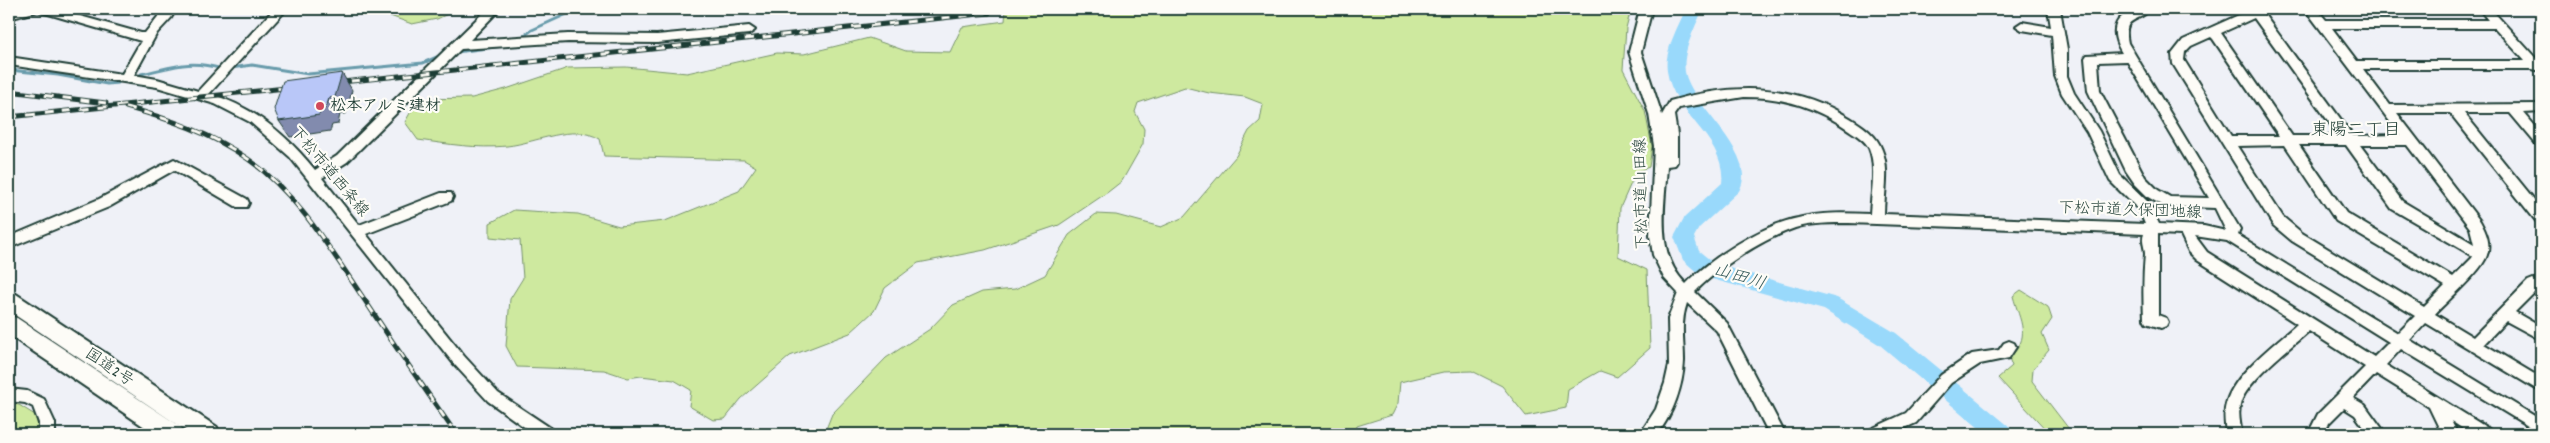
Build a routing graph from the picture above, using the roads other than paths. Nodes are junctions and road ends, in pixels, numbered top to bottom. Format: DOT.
graph roads {
  1 [pos="33,9"];
  2 [pos="42,9"];
  3 [pos="170,9"];
  4 [pos="280,9"];
  5 [pos="494,9"];
  6 [pos="1646,9"];
  7 [pos="2054,9"];
  8 [pos="2144,9"];
  9 [pos="2311,9"];
  10 [pos="2485,9"];
  11 [pos="2260,10"];
  12 [pos="9,16"];
  13 [pos="2323,24"];
  14 [pos="2498,24"];
  15 [pos="2022,26"];
  16 [pos="749,30"];
  17 [pos="2058,32"];
  18 [pos="2212,32"];
  19 [pos="149,37"];
  20 [pos="457,45"];
  21 [pos="2130,57"];
  22 [pos="9,61"];
  23 [pos="2353,65"];
  24 [pos="2538,68"];
  25 [pos="125,78"];
  26 [pos="201,95"];
  27 [pos="2387,108"];
  28 [pos="2514,108"];
  29 [pos="2541,108"];
  30 [pos="2454,109"];
  31 [pos="2410,140"];
  32 [pos="2227,141"];
  33 [pos="2288,141"];
  34 [pos="2349,141"];
  35 [pos="2541,141"];
  36 [pos="314,177"];
  37 [pos="1660,196"];
  38 [pos="446,197"];
  39 [pos="242,203"];
  40 [pos="2219,203"];
  41 [pos="2541,217"];
  42 [pos="1877,218"];
  43 [pos="2153,229"];
  44 [pos="2185,230"];
  45 [pos="356,232"];
  46 [pos="2231,236"];
  47 [pos="9,243"];
  48 [pos="2481,254"];
  49 [pos="2455,285"];
  50 [pos="2541,289"];
  51 [pos="1685,294"];
  52 [pos="9,300"];
  53 [pos="2504,313"];
  54 [pos="2424,315"];
  55 [pos="2160,322"];
  56 [pos="2308,323"];
  57 [pos="9,324"];
  58 [pos="2541,334"];
  59 [pos="2400,340"];
  60 [pos="2474,345"];
  61 [pos="2009,347"];
  62 [pos="2376,365"];
  63 [pos="2541,386"];
  64 [pos="9,396"];
  65 [pos="2342,399"];
  66 [pos="2435,404"];
  67 [pos="2541,428"];
  68 [pos="47,434"];
  69 [pos="173,434"];
  70 [pos="210,434"];
  71 [pos="546,434"];
  72 [pos="1648,434"];
  73 [pos="1777,434"];
  74 [pos="1877,434"];
  75 [pos="2234,434"];
  76 [pos="2316,434"];
  77 [pos="2378,434"];
  78 [pos="2450,434"];
  79 [pos="2483,434"];
  1 -- 12 [label="street"];
  2 -- 19 [label="street"];
  3 -- 19 [label="street"];
  4 -- 26 [label="street"];
  5 -- 20 [label="street"];
  6 -- 37 [label="street, 下松市道山田線"];
  7 -- 17 [label="street"];
  8 -- 21 [label="street"];
  9 -- 13 [label="street"];
  10 -- 14 [label="street"];
  11 -- 18 [label="street"];
  11 -- 34 [label="street"];
  13 -- 14 [label="street"];
  13 -- 23 [label="street"];
  14 -- 24 [label="street"];
  15 -- 17 [label="street"];
  16 -- 20 [label="street"];
  17 -- 43 [label="street"];
  18 -- 32 [label="street"];
  18 -- 33 [label="street"];
  19 -- 25 [label="street"];
  20 -- 36 [label="street"];
  21 -- 40 [label="street"];
  21 -- 40 [label="street"];
  22 -- 25 [label="street, 下松市道西条線"];
  23 -- 24 [label="street"];
  23 -- 27 [label="street"];
  25 -- 26 [label="street, 下松市道西条線"];
  26 -- 36 [label="street, 下松市道西条線"];
  27 -- 30 [label="street"];
  27 -- 31 [label="street"];
  28 -- 29 [label="street"];
  28 -- 30 [label="street"];
  28 -- 35 [label="street"];
  30 -- 41 [label="street"];
  31 -- 34 [label="street"];
  31 -- 48 [label="street"];
  32 -- 33 [label="street"];
  32 -- 54 [label="street"];
  33 -- 34 [label="street"];
  33 -- 49 [label="street"];
  34 -- 48 [label="street"];
  36 -- 45 [label="street, 下松市道西条線"];
  37 -- 42 [label="street"];
  37 -- 51 [label="street, 下松市道山田線"];
  38 -- 45 [label="street"];
  39 -- 47 [label="street"];
  40 -- 46 [label="street"];
  42 -- 43 [label="street, 下松市道久保団地線"];
  42 -- 51 [label="street, 下松市道久保団地線"];
  43 -- 44 [label="street, 下松市道久保団地線"];
  43 -- 55 [label="street"];
  44 -- 46 [label="street, 下松市道久保団地線"];
  44 -- 56 [label="street"];
  45 -- 71 [label="street, 下松市道西条線"];
  46 -- 59 [label="street, 下松市道久保団地線"];
  48 -- 49 [label="street"];
  49 -- 54 [label="street"];
  50 -- 53 [label="street"];
  51 -- 72 [label="street"];
  51 -- 73 [label="street, 下松市道山田線"];
  52 -- 70 [label="highway, 国道2号"];
  53 -- 58 [label="street"];
  53 -- 60 [label="street"];
  54 -- 59 [label="street"];
  54 -- 60 [label="street"];
  56 -- 62 [label="street"];
  56 -- 75 [label="street"];
  57 -- 69 [label="highway, 国道2号"];
  59 -- 62 [label="street"];
  59 -- 67 [label="street, 下松市道久保団地線"];
  60 -- 63 [label="street"];
  61 -- 74 [label="street"];
  62 -- 65 [label="street"];
  62 -- 66 [label="street"];
  64 -- 68 [label="street"];
  65 -- 76 [label="street"];
  65 -- 77 [label="street"];
  66 -- 78 [label="street"];
  66 -- 79 [label="street"];
}
